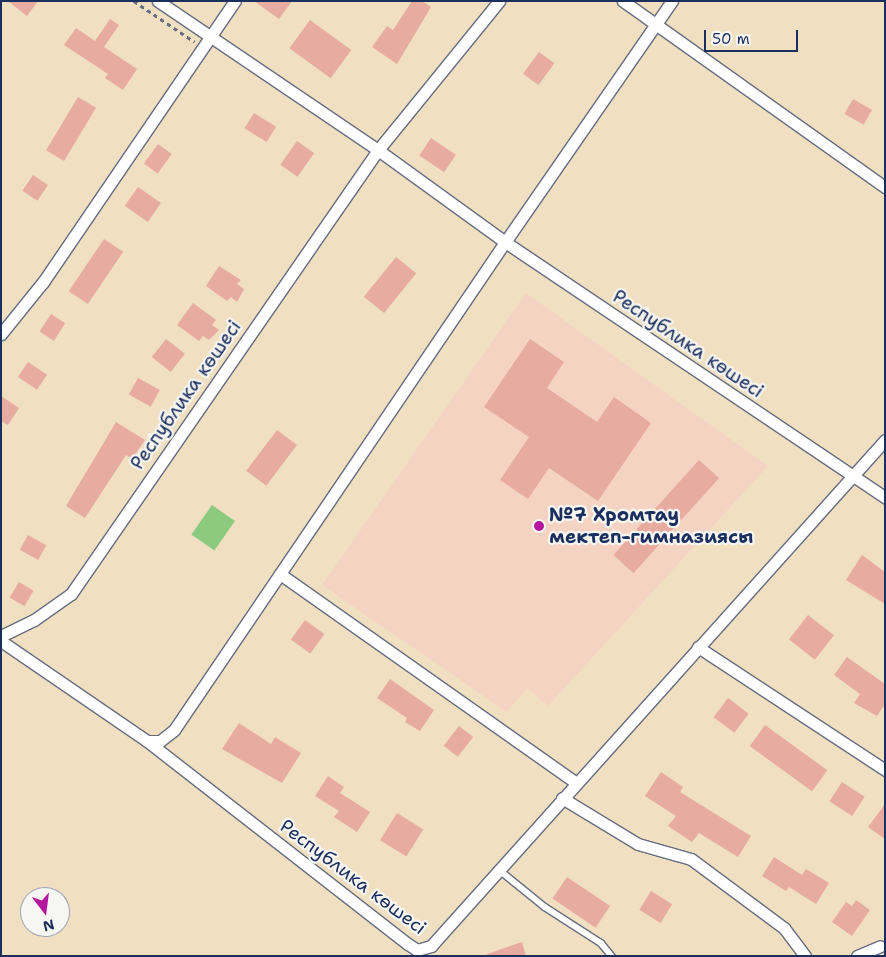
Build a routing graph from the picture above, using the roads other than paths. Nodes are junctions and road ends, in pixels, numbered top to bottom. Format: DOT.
graph roads {
  1 [pos="158,1"];
  2 [pos="235,1"];
  3 [pos="499,1"];
  4 [pos="623,1"];
  5 [pos="672,1"];
  6 [pos="657,23"];
  7 [pos="209,37"];
  8 [pos="378,150"];
  9 [pos="885,188"];
  10 [pos="505,242"];
  11 [pos="1,334"];
  12 [pos="885,440"];
  13 [pos="852,475"];
  14 [pos="885,496"];
  15 [pos="280,574"];
  16 [pos="1,636"];
  17 [pos="1,641"];
  18 [pos="698,647"];
  19 [pos="147,741"];
  20 [pos="885,770"];
  21 [pos="576,782"];
  22 [pos="562,798"];
  23 [pos="498,869"];
  24 [pos="880,946"];
  25 [pos="432,951"];
  26 [pos="418,953"];
  27 [pos="612,956"];
  28 [pos="805,956"];
  29 [pos="857,956"];
  1 -- 7 [label="street, Республика көшесі"];
  2 -- 7 [label="street"];
  3 -- 8 [label="street, Республика көшесі"];
  4 -- 6 [label="street"];
  5 -- 6 [label="street"];
  6 -- 9 [label="street"];
  6 -- 10 [label="street"];
  7 -- 8 [label="street, Республика көшесі"];
  7 -- 11 [label="street"];
  8 -- 10 [label="street, Республика көшесі"];
  8 -- 16 [label="street, Республика көшесі"];
  10 -- 13 [label="street, Республика көшесі"];
  10 -- 15 [label="street"];
  12 -- 13 [label="street, Республика көшесі"];
  13 -- 14 [label="street, Республика көшесі"];
  13 -- 18 [label="street, Республика көшесі"];
  15 -- 19 [label="street"];
  15 -- 21 [label="street"];
  17 -- 19 [label="street, Республика көшесі"];
  18 -- 20 [label="street"];
  18 -- 21 [label="street, Республика көшесі"];
  19 -- 26 [label="street, Республика көшесі"];
  21 -- 22 [label="street, Республика көшесі"];
  22 -- 23 [label="street, Республика көшесі"];
  22 -- 28 [label="street"];
  23 -- 25 [label="street, Республика көшесі"];
  23 -- 27 [label="lane"];
  24 -- 29 [label="street"];
  25 -- 26 [label="street, Республика көшесі"];
}
